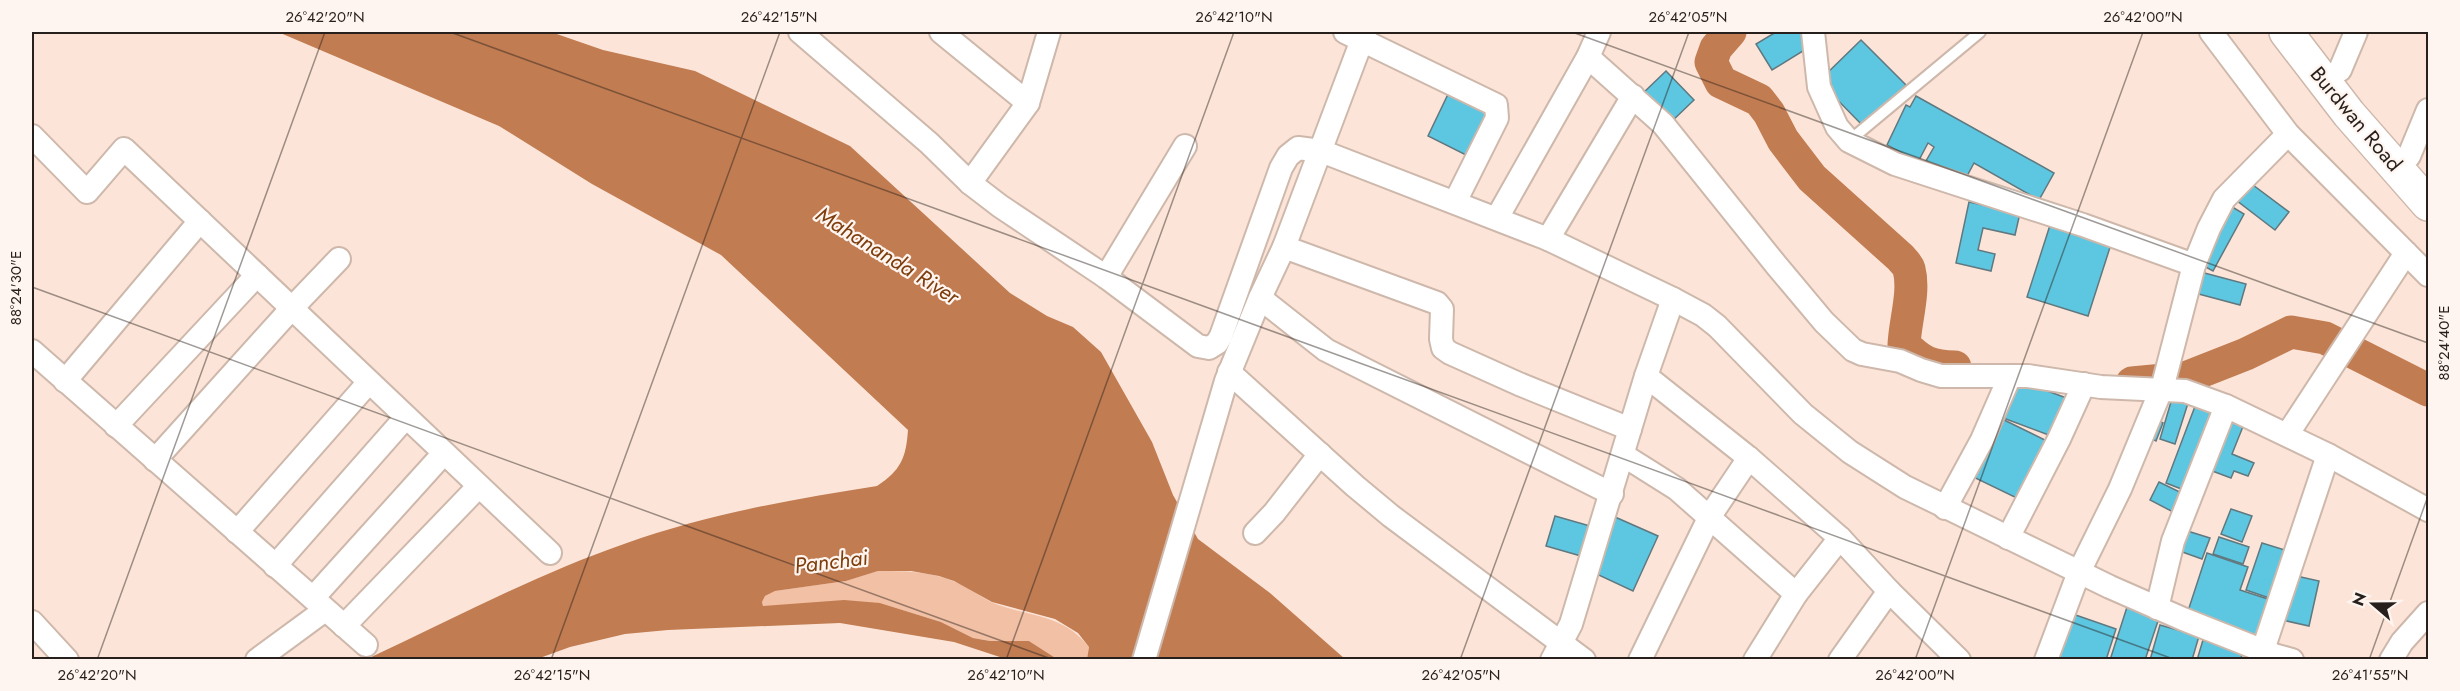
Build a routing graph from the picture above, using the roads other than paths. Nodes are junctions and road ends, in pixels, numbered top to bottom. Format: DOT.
graph roads {
  1 [pos="800,32"];
  2 [pos="941,32"];
  3 [pos="1049,32"];
  4 [pos="1599,32"];
  5 [pos="1813,32"];
  6 [pos="1980,32"];
  7 [pos="2211,32"];
  8 [pos="2286,32"];
  9 [pos="2310,32"];
  10 [pos="2356,32"];
  11 [pos="1357,34"];
  12 [pos="1588,57"];
  13 [pos="2340,70"];
  14 [pos="1632,96"];
  15 [pos="1028,103"];
  16 [pos="2428,110"];
  17 [pos="2288,134"];
  18 [pos="32,136"];
  19 [pos="1850,141"];
  20 [pos="1185,146"];
  21 [pos="1321,151"];
  22 [pos="2419,166"];
  23 [pos="970,183"];
  24 [pos="1455,202"];
  25 [pos="2428,204"];
  26 [pos="1497,218"];
  27 [pos="200,221"];
  28 [pos="1548,239"];
  29 [pos="1284,247"];
  30 [pos="2406,253"];
  31 [pos="339,259"];
  32 [pos="2194,265"];
  33 [pos="257,275"];
  34 [pos="2428,275"];
  35 [pos="1106,277"];
  36 [pos="1260,298"];
  37 [pos="1673,299"];
  38 [pos="292,308"];
  39 [pos="32,351"];
  40 [pos="1646,376"];
  41 [pos="2010,376"];
  42 [pos="1227,380"];
  43 [pos="65,381"];
  44 [pos="369,382"];
  45 [pos="2164,383"];
  46 [pos="2084,384"];
  47 [pos="2226,406"];
  48 [pos="406,417"];
  49 [pos="116,426"];
  50 [pos="1630,429"];
  51 [pos="2287,435"];
  52 [pos="444,453"];
  53 [pos="1320,454"];
  54 [pos="1623,455"];
  55 [pos="2328,455"];
  56 [pos="1749,458"];
  57 [pos="155,460"];
  58 [pos="479,486"];
  59 [pos="1612,494"];
  60 [pos="1945,508"];
  61 [pos="2428,510"];
  62 [pos="1710,516"];
  63 [pos="237,532"];
  64 [pos="1255,533"];
  65 [pos="1840,538"];
  66 [pos="2008,538"];
  67 [pos="550,553"];
  68 [pos="275,566"];
  69 [pos="2079,572"];
  70 [pos="1889,591"];
  71 [pos="1796,594"];
  72 [pos="319,604"];
  73 [pos="2157,608"];
  74 [pos="2428,613"];
  75 [pos="32,622"];
  76 [pos="344,626"];
  77 [pos="366,645"];
  78 [pos="2263,650"];
  79 [pos="1557,651"];
  80 [pos="1935,652"];
  81 [pos="61,658"];
  82 [pos="257,660"];
  83 [pos="1144,660"];
  84 [pos="1584,660"];
  85 [pos="1640,660"];
  86 [pos="1755,660"];
  87 [pos="1840,660"];
  88 [pos="1959,660"];
  89 [pos="2046,660"];
  90 [pos="2292,660"];
  91 [pos="2391,660"];
  1 -- 23 [label="street"];
  2 -- 15 [label="street"];
  3 -- 15 [label="street"];
  4 -- 12 [label="street"];
  5 -- 19 [label="street"];
  6 -- 19 [label="lane"];
  7 -- 17 [label="street"];
  8 -- 25 [label="main road, Burdwan Road"];
  9 -- 13 [label="main road, Burdwan Road"];
  10 -- 13 [label="street"];
  11 -- 21 [label="street"];
  11 -- 24 [label="street"];
  12 -- 14 [label="street"];
  12 -- 26 [label="street"];
  13 -- 22 [label="main road, Burdwan Road"];
  14 -- 28 [label="street"];
  14 -- 41 [label="street"];
  15 -- 23 [label="street"];
  16 -- 22 [label="street"];
  17 -- 30 [label="street"];
  17 -- 32 [label="street"];
  18 -- 27 [label="street"];
  19 -- 32 [label="street"];
  20 -- 35 [label="street"];
  21 -- 24 [label="street"];
  21 -- 29 [label="street"];
  21 -- 35 [label="street"];
  23 -- 35 [label="street"];
  24 -- 26 [label="street"];
  26 -- 28 [label="street"];
  27 -- 33 [label="street"];
  27 -- 43 [label="street"];
  28 -- 37 [label="street"];
  29 -- 36 [label="street"];
  29 -- 50 [label="street"];
  30 -- 34 [label="street"];
  30 -- 51 [label="street"];
  31 -- 38 [label="street"];
  32 -- 45 [label="street"];
  33 -- 38 [label="street"];
  33 -- 49 [label="street"];
  36 -- 42 [label="street"];
  36 -- 59 [label="street"];
  37 -- 40 [label="street"];
  37 -- 60 [label="street"];
  38 -- 44 [label="street"];
  38 -- 57 [label="street"];
  39 -- 43 [label="street"];
  40 -- 50 [label="street"];
  40 -- 56 [label="street"];
  41 -- 46 [label="street"];
  41 -- 60 [label="street"];
  42 -- 53 [label="street"];
  42 -- 83 [label="street"];
  43 -- 49 [label="street"];
  44 -- 48 [label="street"];
  44 -- 63 [label="street"];
  45 -- 46 [label="street"];
  45 -- 47 [label="street"];
  45 -- 69 [label="street"];
  46 -- 66 [label="street"];
  47 -- 51 [label="street"];
  47 -- 73 [label="street"];
  48 -- 52 [label="street"];
  48 -- 68 [label="street"];
  49 -- 57 [label="street"];
  50 -- 54 [label="street"];
  51 -- 55 [label="street"];
  52 -- 58 [label="street"];
  52 -- 72 [label="street"];
  53 -- 64 [label="street"];
  53 -- 79 [label="street"];
  54 -- 59 [label="street"];
  54 -- 62 [label="street"];
  55 -- 61 [label="street"];
  55 -- 78 [label="street"];
  56 -- 62 [label="street"];
  56 -- 65 [label="street"];
  57 -- 63 [label="street"];
  58 -- 67 [label="street"];
  58 -- 76 [label="street"];
  59 -- 79 [label="street"];
  60 -- 66 [label="street"];
  62 -- 71 [label="street"];
  62 -- 85 [label="street"];
  63 -- 68 [label="street"];
  65 -- 70 [label="street"];
  65 -- 71 [label="street"];
  66 -- 69 [label="street"];
  68 -- 72 [label="street"];
  69 -- 73 [label="street"];
  69 -- 89 [label="street"];
  70 -- 80 [label="street"];
  70 -- 87 [label="street"];
  71 -- 86 [label="street"];
  72 -- 76 [label="street"];
  72 -- 82 [label="street"];
  73 -- 78 [label="street"];
  74 -- 91 [label="street"];
  75 -- 81 [label="street"];
  76 -- 77 [label="street"];
  78 -- 90 [label="street"];
  79 -- 84 [label="street"];
  80 -- 88 [label="street"];
}
